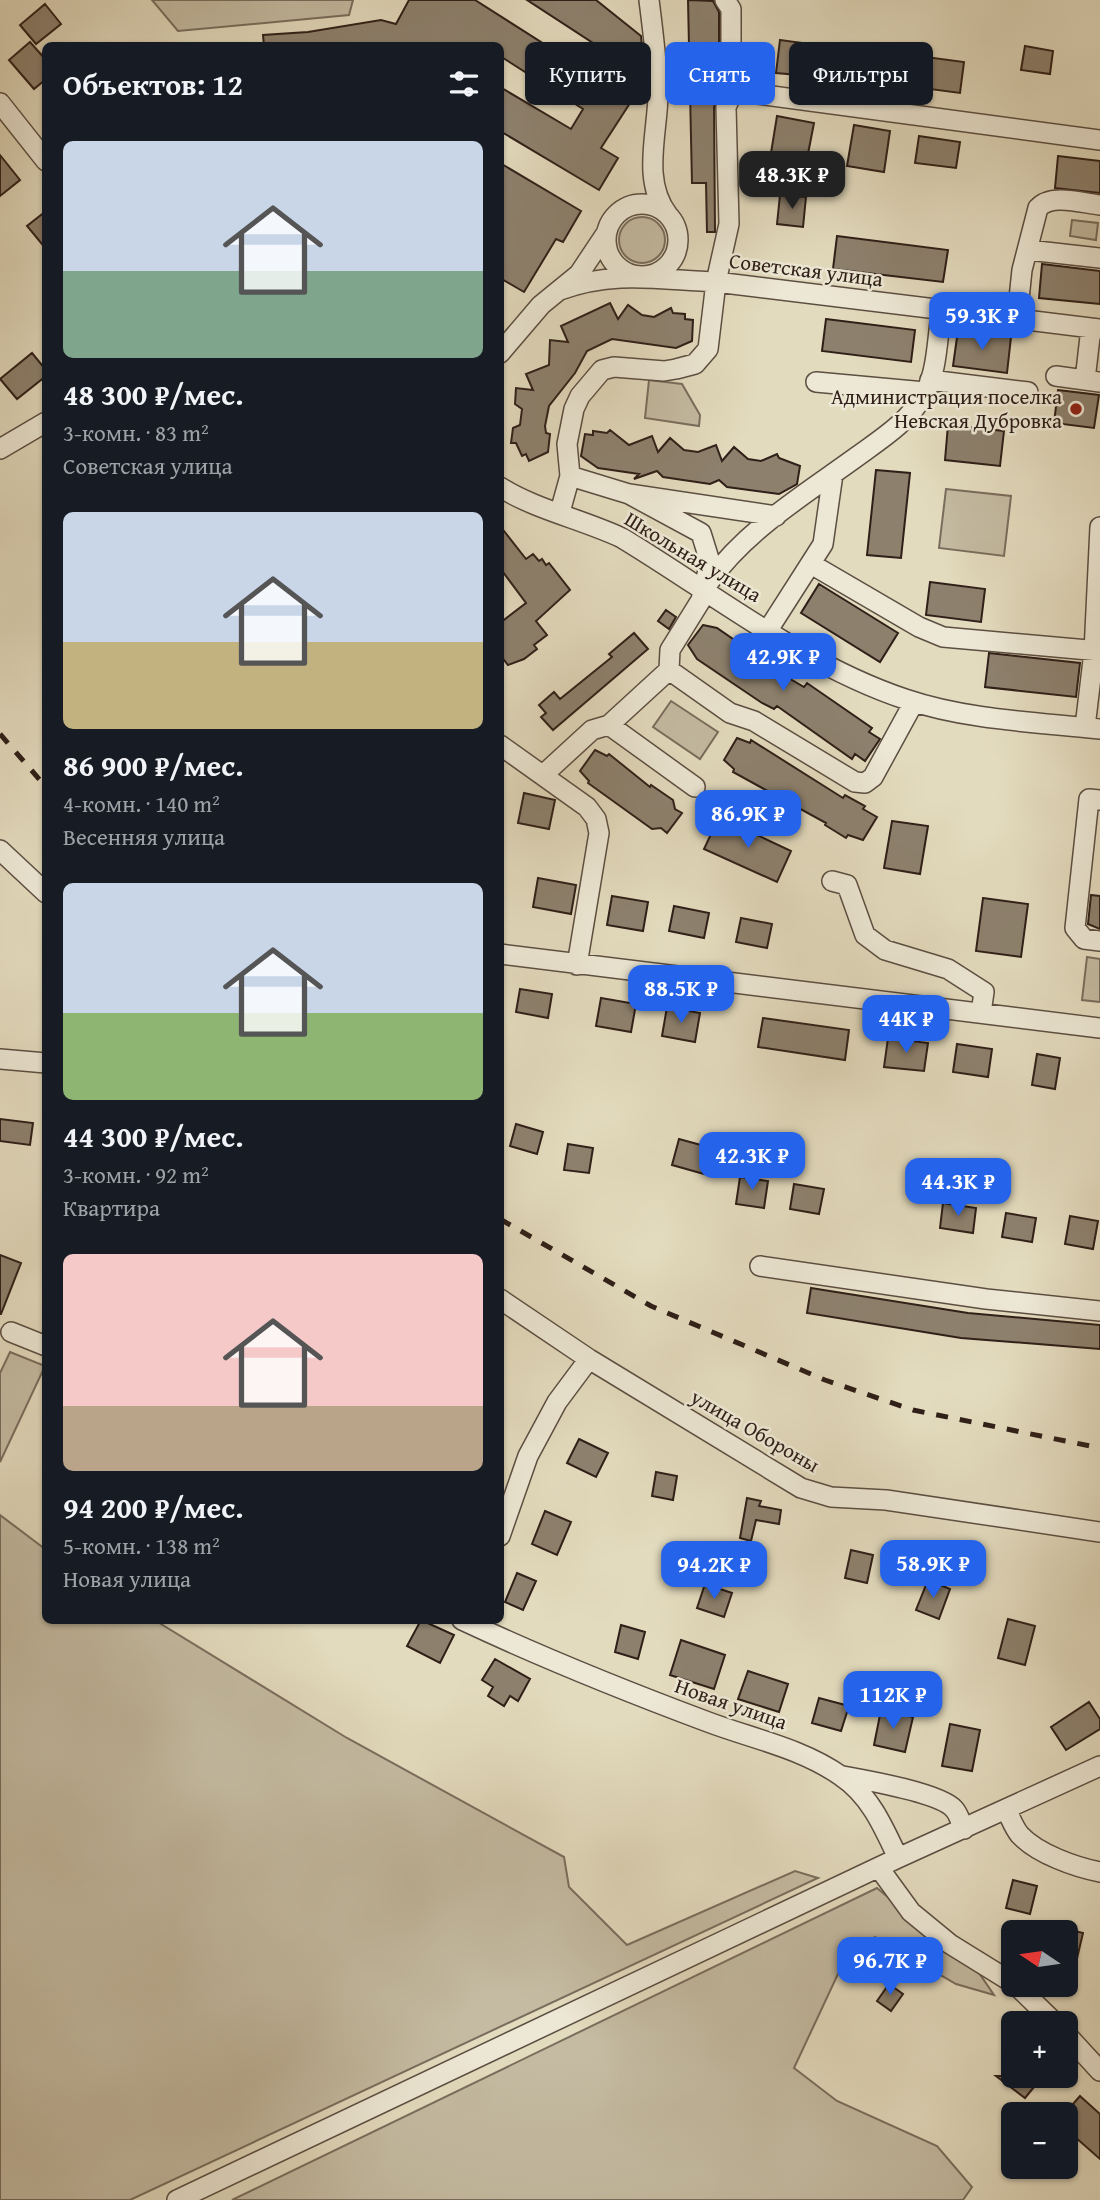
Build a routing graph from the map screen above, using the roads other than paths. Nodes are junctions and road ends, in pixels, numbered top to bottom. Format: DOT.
graph roads {
  1 [pos="649,0"];
  2 [pos="725,0"];
  3 [pos="731,42"];
  4 [pos="775,96"];
  5 [pos="0,103"];
  6 [pos="727,105"];
  7 [pos="1100,139"];
  8 [pos="42,156"];
  9 [pos="652,162"];
  10 [pos="1100,205"];
  11 [pos="628,206"];
  12 [pos="670,216"];
  13 [pos="607,232"];
  14 [pos="678,237"];
  15 [pos="1028,250"];
  16 [pos="1100,258"];
  17 [pos="634,275"];
  18 [pos="716,282"];
  19 [pos="560,290"];
  20 [pos="942,309"];
  21 [pos="1017,318"];
  22 [pos="1096,329"];
  23 [pos="504,348"];
  24 [pos="1055,376"];
  25 [pos="1093,381"];
  26 [pos="816,382"];
  27 [pos="927,386"];
  28 [pos="1028,392"];
  29 [pos="42,424"];
  30 [pos="0,449"];
  31 [pos="833,474"];
  32 [pos="570,476"];
  33 [pos="504,490"];
  34 [pos="629,494"];
  35 [pos="724,508"];
  36 [pos="560,512"];
  37 [pos="776,516"];
  38 [pos="1100,527"];
  39 [pos="701,533"];
  40 [pos="811,564"];
  41 [pos="704,589"];
  42 [pos="1098,598"];
  43 [pos="768,630"];
  44 [pos="1097,651"];
  45 [pos="668,670"];
  46 [pos="914,702"];
  47 [pos="609,725"];
  48 [pos="1093,728"];
  49 [pos="504,748"];
  50 [pos="543,775"];
  51 [pos="695,787"];
  52 [pos="1100,800"];
  53 [pos="0,850"];
  54 [pos="832,881"];
  55 [pos="42,889"];
  56 [pos="1100,941"];
  57 [pos="504,955"];
  58 [pos="577,965"];
  59 [pos="981,1013"];
  60 [pos="1100,1028"];
  61 [pos="0,1059"];
  62 [pos="42,1063"];
  63 [pos="760,1266"];
  64 [pos="504,1302"];
  65 [pos="1100,1311"];
  66 [pos="11,1332"];
  67 [pos="42,1344"];
  68 [pos="589,1359"];
  69 [pos="504,1525"];
  70 [pos="1100,1532"];
  71 [pos="471,1624"];
  72 [pos="1100,1766"];
  73 [pos="842,1776"];
  74 [pos="1007,1811"];
  75 [pos="964,1829"];
  76 [pos="898,1858"];
  77 [pos="879,1868"];
  78 [pos="1100,1872"];
  79 [pos="1001,1976"];
  80 [pos="1028,1997"];
  81 [pos="1042,2011"];
  82 [pos="1078,2048"];
  83 [pos="1100,2071"];
  84 [pos="177,2200"];
  1 -- 9 [label="street"];
  2 -- 3 [label="street"];
  4 -- 7 [label="street"];
  5 -- 8 [label="street"];
  6 -- 18 [label="street"];
  9 -- 11 [label="street"];
  9 -- 12 [label="street"];
  10 -- 15 [label="street"];
  11 -- 12 [label="street"];
  11 -- 13 [label="street"];
  12 -- 14 [label="street"];
  13 -- 17 [label="street"];
  13 -- 19 [label="street"];
  14 -- 17 [label="street"];
  14 -- 18 [label="street"];
  15 -- 16 [label="street"];
  15 -- 21 [label="street"];
  17 -- 18 [label="street, Советская улица"];
  17 -- 19 [label="street"];
  18 -- 20 [label="street, Советская улица"];
  18 -- 32 [label="street"];
  19 -- 23 [label="street"];
  20 -- 21 [label="street, Советская улица"];
  20 -- 27 [label="street"];
  21 -- 22 [label="street, Советская улица"];
  22 -- 25 [label="street"];
  24 -- 25 [label="street"];
  26 -- 27 [label="street"];
  27 -- 28 [label="street"];
  27 -- 31 [label="street"];
  29 -- 30 [label="street"];
  31 -- 37 [label="street"];
  31 -- 40 [label="street"];
  32 -- 34 [label="street"];
  32 -- 36 [label="street"];
  33 -- 36 [label="street, Школьная улица"];
  34 -- 35 [label="street"];
  34 -- 39 [label="street"];
  35 -- 37 [label="street"];
  35 -- 39 [label="street"];
  36 -- 41 [label="street, Школьная улица"];
  37 -- 41 [label="street"];
  38 -- 42 [label="street"];
  39 -- 41 [label="street"];
  40 -- 43 [label="street"];
  40 -- 44 [label="street"];
  41 -- 43 [label="street, Школьная улица"];
  41 -- 45 [label="street"];
  42 -- 44 [label="street"];
  43 -- 46 [label="street, Школьная улица"];
  44 -- 48 [label="street"];
  45 -- 46 [label="street"];
  45 -- 47 [label="street"];
  46 -- 48 [label="street, Школьная улица"];
  47 -- 50 [label="street"];
  47 -- 51 [label="street"];
  49 -- 50 [label="street"];
  50 -- 58 [label="street"];
  52 -- 56 [label="street"];
  53 -- 55 [label="street"];
  54 -- 59 [label="street"];
  57 -- 58 [label="street"];
  58 -- 59 [label="street"];
  59 -- 60 [label="street"];
  61 -- 62 [label="street"];
  63 -- 65 [label="street"];
  64 -- 68 [label="street, улица Обороны"];
  66 -- 67 [label="street"];
  68 -- 69 [label="street"];
  68 -- 70 [label="street, улица Обороны"];
  71 -- 73 [label="street, Новая улица"];
  72 -- 74 [label="street"];
  73 -- 75 [label="street"];
  73 -- 76 [label="street, Новая улица"];
  74 -- 75 [label="street"];
  74 -- 78 [label="street"];
  75 -- 76 [label="street"];
  76 -- 77 [label="street"];
  77 -- 79 [label="street"];
  77 -- 84 [label="street"];
  80 -- 81 [label="street"];
  82 -- 83 [label="street"];
}
